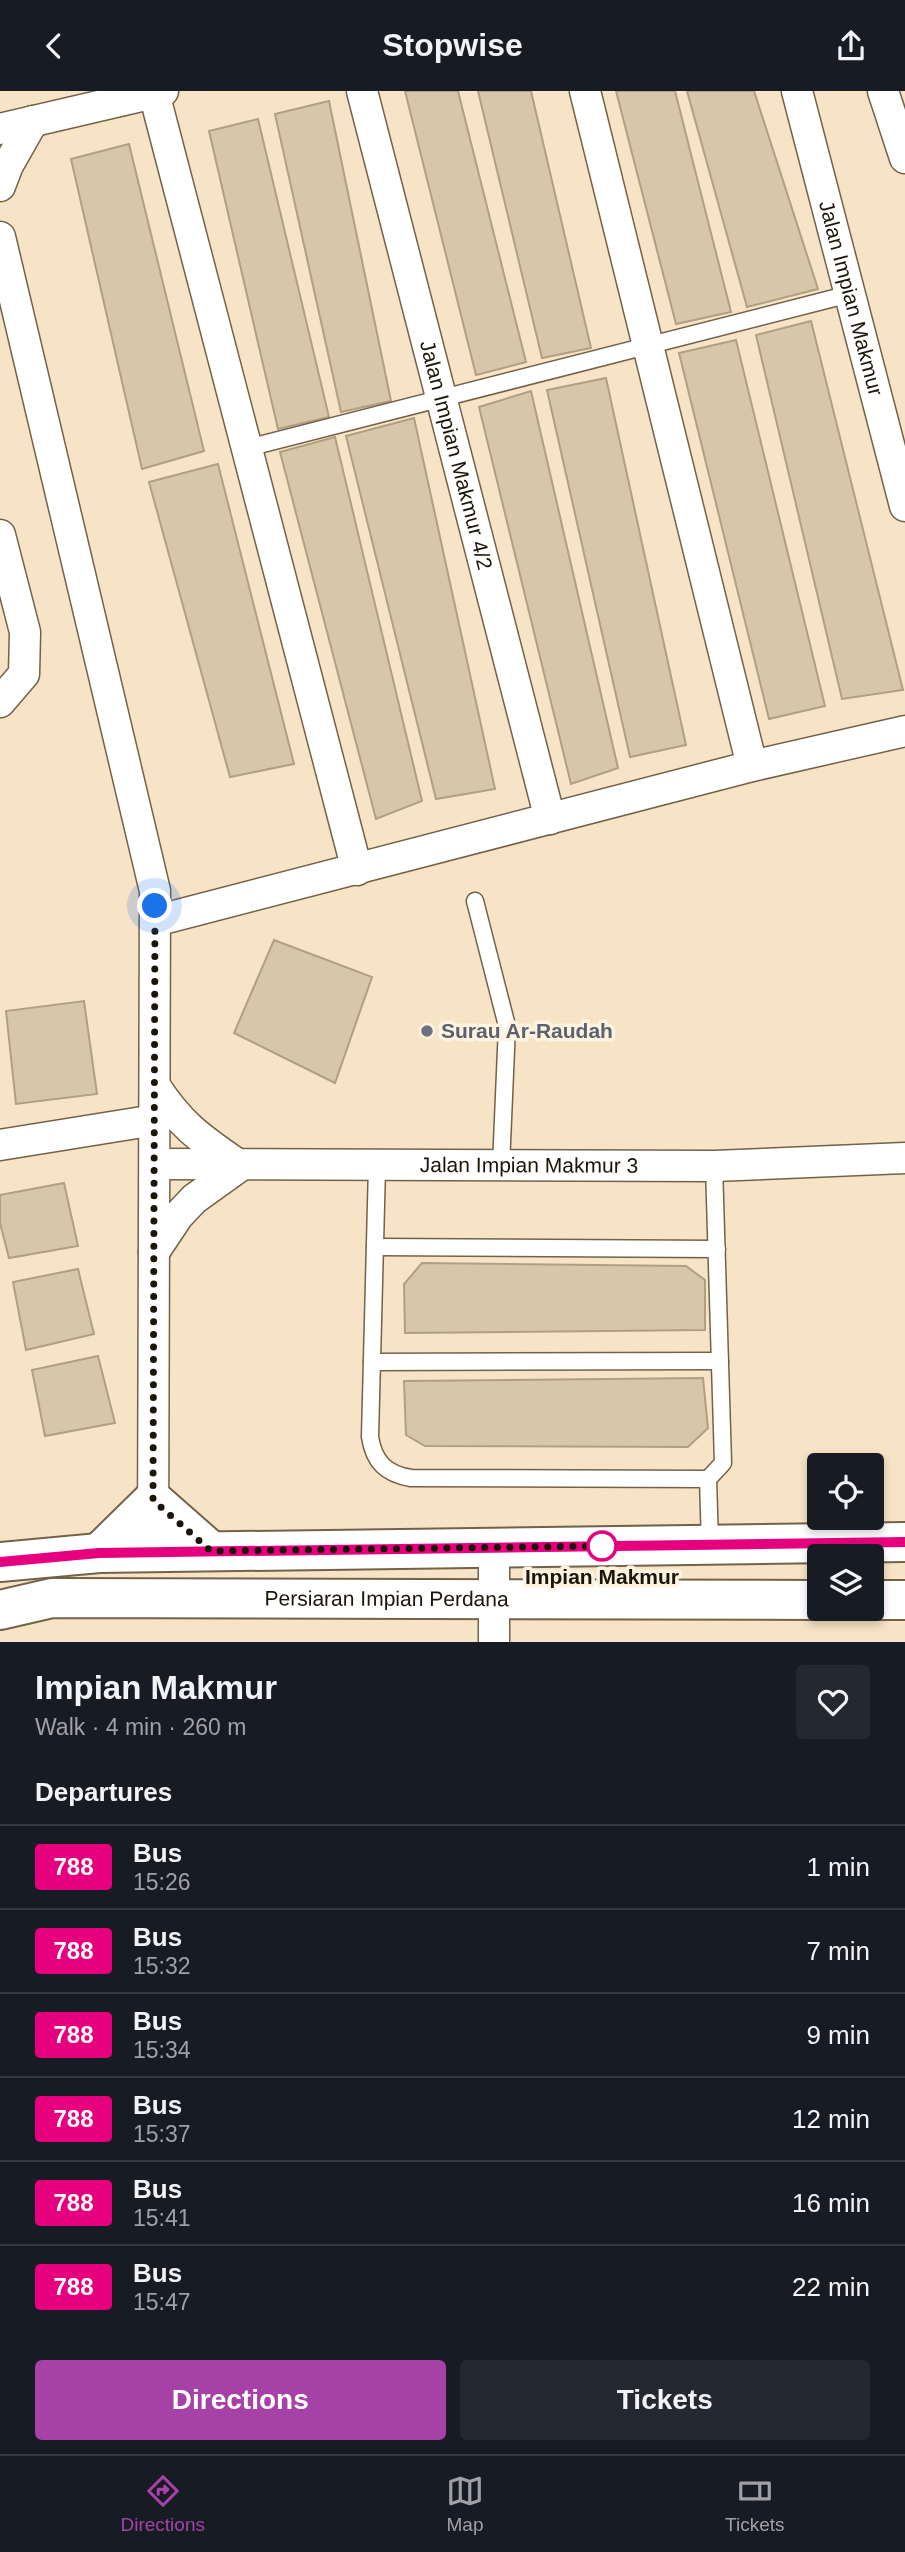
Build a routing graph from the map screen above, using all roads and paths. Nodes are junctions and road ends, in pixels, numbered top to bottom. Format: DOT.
graph roads {
  1 [pos="362,91"];
  2 [pos="585,91"];
  3 [pos="797,91"];
  4 [pos="883,91"];
  5 [pos="159,92"];
  6 [pos="33,121"];
  7 [pos="0,129"];
  8 [pos="905,158"];
  9 [pos="0,186"];
  10 [pos="0,237"];
  11 [pos="850,294"];
  12 [pos="647,344"];
  13 [pos="441,398"];
  14 [pos="247,448"];
  15 [pos="905,506"];
  16 [pos="0,535"];
  17 [pos="0,702"];
  18 [pos="905,731"];
  19 [pos="752,766"];
  20 [pos="550,818"];
  21 [pos="357,870"];
  22 [pos="475,901"];
  23 [pos="155,921"];
  24 [pos="155,1086"];
  25 [pos="155,1120"];
  26 [pos="0,1145"];
  27 [pos="905,1158"];
  28 [pos="155,1164"];
  29 [pos="240,1166"];
  30 [pos="377,1166"];
  31 [pos="501,1166"];
  32 [pos="714,1166"];
  33 [pos="375,1247"];
  34 [pos="717,1249"];
  35 [pos="154,1253"];
  36 [pos="720,1361"];
  37 [pos="372,1362"];
  38 [pos="708,1479"];
  39 [pos="153,1500"];
  40 [pos="905,1542"];
  41 [pos="710,1544"];
  42 [pos="494,1547"];
  43 [pos="211,1551"];
  44 [pos="99,1553"];
  45 [pos="153,1553"];
  46 [pos="0,1562"];
  47 [pos="807,1600"];
  48 [pos="884,1600"];
  49 [pos="905,1600"];
  50 [pos="494,1601"];
  51 [pos="0,1610"];
  52 [pos="494,1642"];
  1 -- 13 [label="street, Jalan Impian Makmur 4/2"];
  2 -- 12 [label="street"];
  3 -- 11 [label="street, Jalan Impian Makmur"];
  4 -- 8 [label="street"];
  5 -- 6 [label="street"];
  5 -- 14 [label="street"];
  6 -- 7 [label="street"];
  6 -- 9 [label="street"];
  10 -- 23 [label="street"];
  11 -- 12 [label="lane"];
  11 -- 15 [label="street, Jalan Impian Makmur"];
  12 -- 13 [label="lane"];
  12 -- 19 [label="street"];
  13 -- 14 [label="lane"];
  13 -- 20 [label="street, Jalan Impian Makmur 4/2"];
  14 -- 21 [label="street"];
  16 -- 17 [label="street"];
  18 -- 19 [label="street"];
  19 -- 20 [label="street"];
  20 -- 21 [label="street"];
  21 -- 23 [label="street"];
  22 -- 31 [label="lane"];
  23 -- 24 [label="street"];
  24 -- 25 [label="street"];
  24 -- 29 [label="street"];
  25 -- 26 [label="street"];
  25 -- 28 [label="street"];
  27 -- 32 [label="street, Jalan Impian Makmur 3"];
  28 -- 29 [label="street, Jalan Impian Makmur 3"];
  28 -- 35 [label="street"];
  29 -- 30 [label="street, Jalan Impian Makmur 3"];
  29 -- 35 [label="street"];
  30 -- 31 [label="street, Jalan Impian Makmur 3"];
  30 -- 33 [label="lane"];
  31 -- 32 [label="street, Jalan Impian Makmur 3"];
  32 -- 34 [label="lane"];
  33 -- 34 [label="lane"];
  33 -- 37 [label="lane"];
  34 -- 36 [label="lane"];
  35 -- 39 [label="street"];
  36 -- 37 [label="lane"];
  36 -- 38 [label="lane"];
  37 -- 38 [label="lane"];
  38 -- 41 [label="lane"];
  39 -- 43 [label="street"];
  39 -- 44 [label="street"];
  39 -- 45 [label="street"];
  40 -- 41 [label="street"];
  41 -- 42 [label="street"];
  42 -- 43 [label="street"];
  42 -- 50 [label="street"];
  43 -- 45 [label="street"];
  44 -- 45 [label="street"];
  44 -- 46 [label="street"];
  47 -- 50 [label="street, Persiaran Impian Perdana"];
  48 -- 49 [label="street"];
  50 -- 51 [label="street, Persiaran Impian Perdana"];
  50 -- 52 [label="street"];
}
